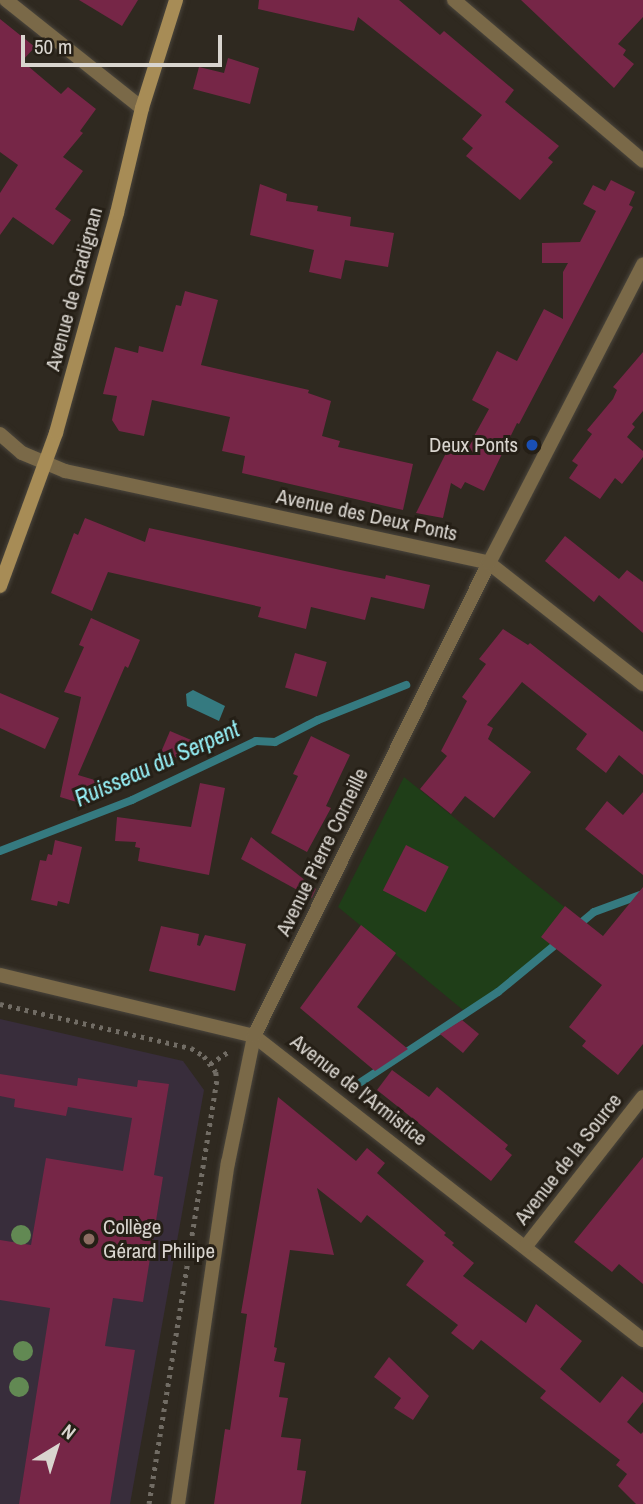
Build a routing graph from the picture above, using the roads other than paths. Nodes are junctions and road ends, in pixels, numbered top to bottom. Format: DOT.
graph roads {
  1 [pos="6,0"];
  2 [pos="176,0"];
  3 [pos="454,0"];
  4 [pos="142,108"];
  5 [pos="643,161"];
  6 [pos="643,264"];
  7 [pos="0,434"];
  8 [pos="45,464"];
  9 [pos="489,563"];
  10 [pos="0,586"];
  11 [pos="643,684"];
  12 [pos="0,975"];
  13 [pos="254,1035"];
  14 [pos="643,1097"];
  15 [pos="526,1246"];
  16 [pos="643,1340"];
  17 [pos="178,1504"];
  1 -- 4 [label="street"];
  2 -- 4 [label="main road, Avenue de Gradignan"];
  3 -- 5 [label="street"];
  4 -- 8 [label="main road, Avenue de Gradignan"];
  6 -- 9 [label="street, Avenue Pierre Corneille"];
  7 -- 8 [label="street, Avenue des Deux Ponts"];
  8 -- 9 [label="street, Avenue des Deux Ponts"];
  8 -- 10 [label="main road, Avenue de Gradignan"];
  9 -- 11 [label="street, Avenue des Deux Ponts"];
  9 -- 13 [label="street, Avenue Pierre Corneille"];
  12 -- 13 [label="street, Avenue de l'Armistice"];
  13 -- 15 [label="street, Avenue de l'Armistice"];
  13 -- 17 [label="street, Avenue Pierre Corneille"];
  14 -- 15 [label="street, Avenue de la Source"];
  15 -- 16 [label="street, Avenue de l'Armistice"];
}
